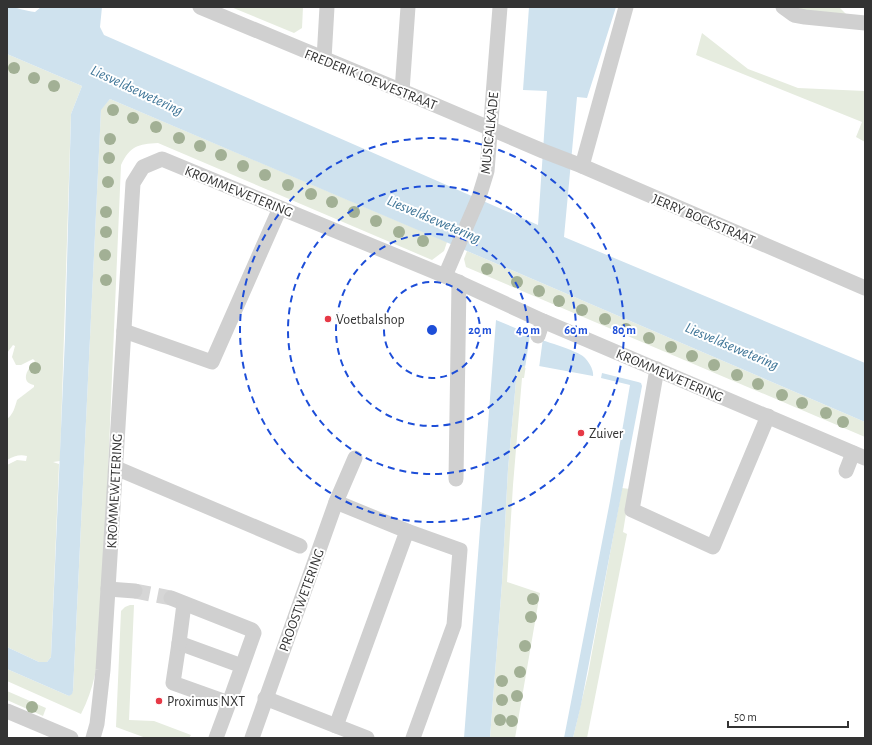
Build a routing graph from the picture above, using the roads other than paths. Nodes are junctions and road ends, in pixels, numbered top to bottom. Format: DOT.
graph roads {
  1 [pos="200,7"];
  2 [pos="327,7"];
  3 [pos="408,7"];
  4 [pos="500,7"];
  5 [pos="626,7"];
  6 [pos="783,7"];
  7 [pos="865,23"];
  8 [pos="324,59"];
  9 [pos="402,91"];
  10 [pos="491,129"];
  11 [pos="543,151"];
  12 [pos="577,165"];
  13 [pos="280,208"];
  14 [pos="445,276"];
  15 [pos="459,282"];
  16 [pos="865,288"];
  17 [pos="543,321"];
  18 [pos="124,331"];
  19 [pos="538,336"];
  20 [pos="657,369"];
  21 [pos="768,416"];
  22 [pos="859,455"];
  23 [pos="356,458"];
  24 [pos="116,468"];
  25 [pos="846,471"];
  26 [pos="456,479"];
  27 [pos="336,502"];
  28 [pos="407,531"];
  29 [pos="300,546"];
  30 [pos="108,589"];
  31 [pos="135,590"];
  32 [pos="179,643"];
  33 [pos="242,666"];
  34 [pos="265,698"];
  35 [pos="228,703"];
  36 [pos="7,711"];
  37 [pos="336,726"];
  38 [pos="71,738"];
  39 [pos="93,738"];
  40 [pos="216,738"];
  41 [pos="252,738"];
  42 [pos="367,738"];
  43 [pos="414,738"];
  1 -- 8 [label="street, FREDERIK LOEWESTRAAT"];
  2 -- 8 [label="street"];
  3 -- 9 [label="street"];
  4 -- 10 [label="street, MUSICALKADE"];
  5 -- 12 [label="street"];
  6 -- 7 [label="street"];
  8 -- 9 [label="street, FREDERIK LOEWESTRAAT"];
  9 -- 10 [label="street, FREDERIK LOEWESTRAAT"];
  10 -- 11 [label="street, FREDERIK LOEWESTRAAT"];
  10 -- 14 [label="street, MUSICALKADE"];
  11 -- 12 [label="street, JERRY BOCKSTRAAT"];
  12 -- 16 [label="street, JERRY BOCKSTRAAT"];
  13 -- 14 [label="street, KROMMEWETERING"];
  13 -- 18 [label="street"];
  13 -- 18 [label="street, KROMMEWETERING"];
  14 -- 15 [label="street, KROMMEWETERING"];
  15 -- 17 [label="street, KROMMEWETERING"];
  15 -- 26 [label="street"];
  17 -- 19 [label="street"];
  17 -- 20 [label="street, KROMMEWETERING"];
  18 -- 24 [label="street, KROMMEWETERING"];
  20 -- 21 [label="street, KROMMEWETERING"];
  20 -- 21 [label="street"];
  21 -- 22 [label="street, KROMMEWETERING"];
  22 -- 25 [label="street"];
  23 -- 27 [label="street, PROOSTWETERING"];
  24 -- 29 [label="street"];
  24 -- 30 [label="street, KROMMEWETERING"];
  27 -- 28 [label="street"];
  27 -- 34 [label="street, PROOSTWETERING"];
  28 -- 37 [label="street"];
  28 -- 43 [label="street"];
  30 -- 31 [label="street"];
  30 -- 39 [label="street, KROMMEWETERING"];
  32 -- 33 [label="street"];
  32 -- 33 [label="street"];
  32 -- 35 [label="street"];
  33 -- 35 [label="street"];
  34 -- 37 [label="street"];
  34 -- 41 [label="street, PROOSTWETERING"];
  35 -- 40 [label="street"];
  36 -- 38 [label="street"];
  37 -- 42 [label="street"];
}
